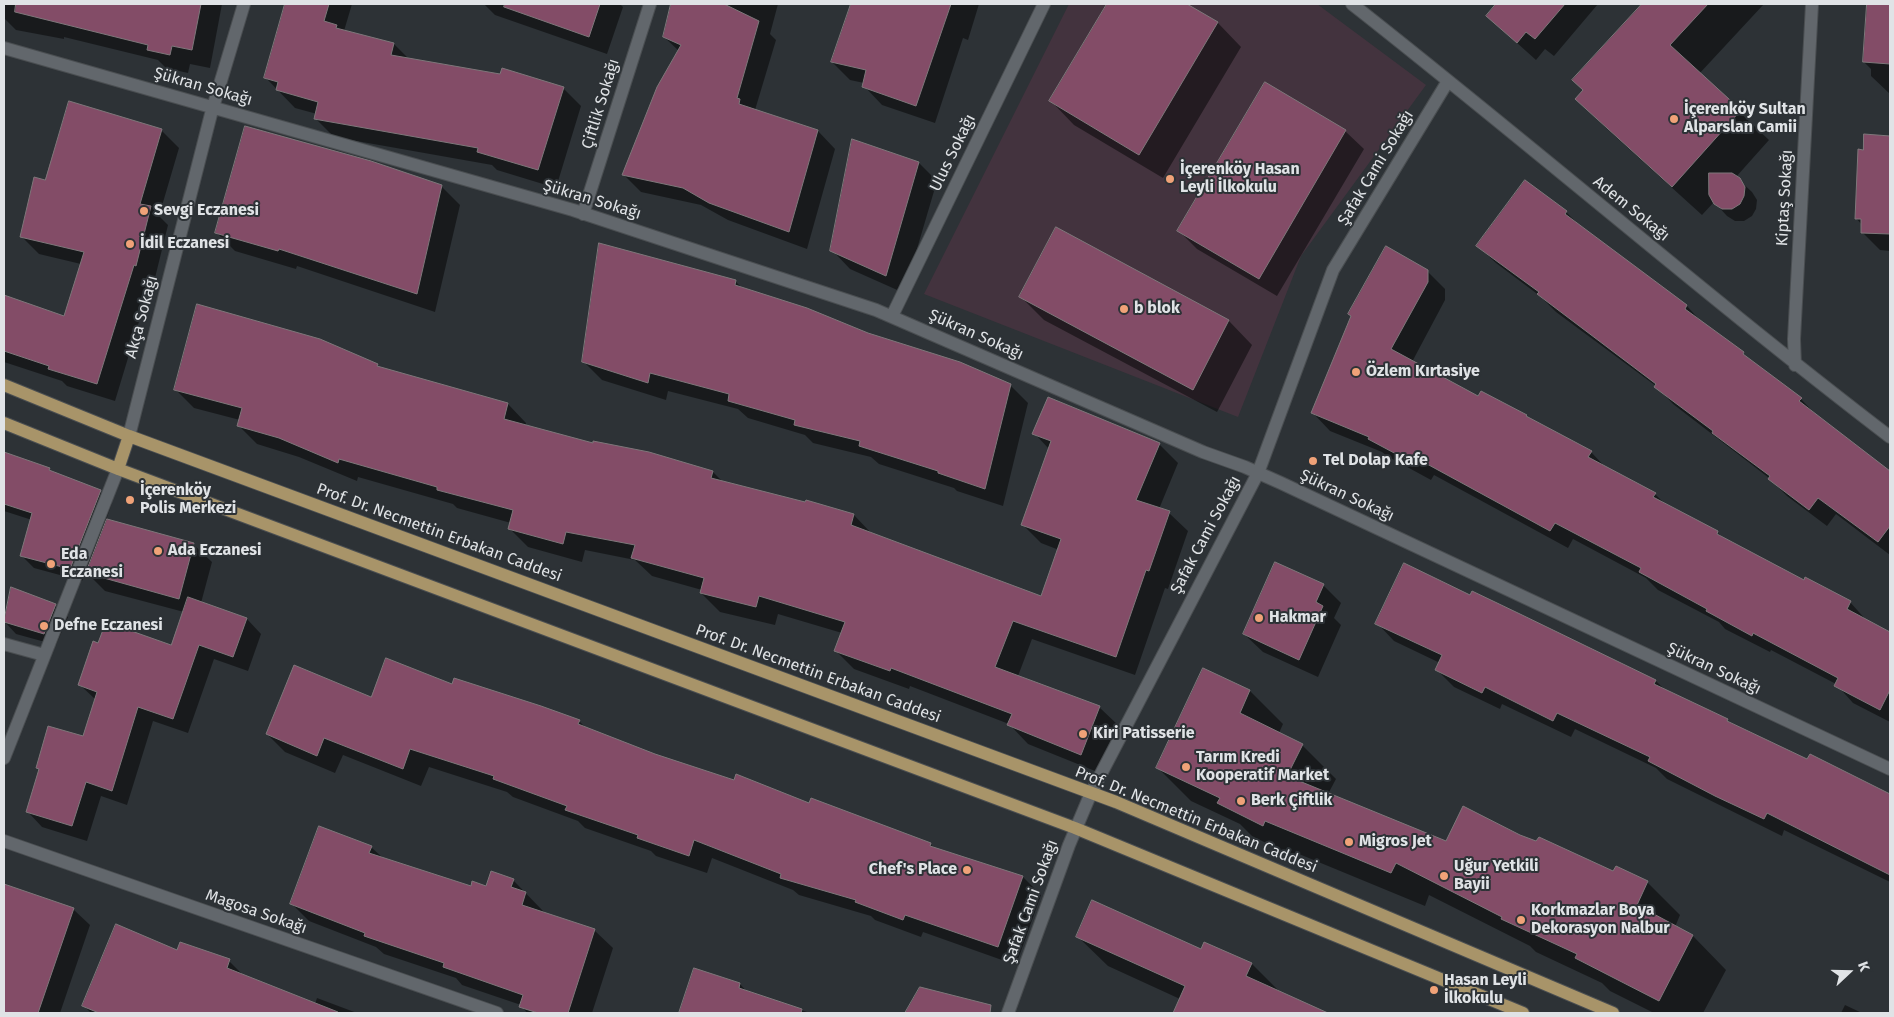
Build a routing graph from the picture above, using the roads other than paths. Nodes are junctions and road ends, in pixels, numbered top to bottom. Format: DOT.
graph roads {
  1 [pos="244,4"];
  2 [pos="650,4"];
  3 [pos="1044,4"];
  4 [pos="1352,4"];
  5 [pos="1812,4"];
  6 [pos="4,48"];
  7 [pos="1448,81"];
  8 [pos="214,107"];
  9 [pos="583,214"];
  10 [pos="892,316"];
  11 [pos="1795,364"];
  12 [pos="4,385"];
  13 [pos="4,423"];
  14 [pos="129,436"];
  15 [pos="1890,437"];
  16 [pos="118,469"];
  17 [pos="1258,473"];
  18 [pos="4,644"];
  19 [pos="44,655"];
  20 [pos="4,758"];
  21 [pos="1890,769"];
  22 [pos="1091,793"];
  23 [pos="1076,828"];
  24 [pos="4,840"];
  25 [pos="497,1013"];
  26 [pos="1008,1013"];
  27 [pos="1523,1013"];
  28 [pos="1613,1013"];
  1 -- 8 [label="street, Akça Sokağı"];
  2 -- 9 [label="street, Çiftlik Sokağı"];
  3 -- 10 [label="street, Ulus Sokağı"];
  4 -- 7 [label="street, Adem Sokağı"];
  5 -- 11 [label="street, Kiptaş Sokağı"];
  6 -- 8 [label="street, Şükran Sokağı"];
  7 -- 11 [label="street, Adem Sokağı"];
  7 -- 17 [label="street, Şafak Cami Sokağı"];
  8 -- 9 [label="street, Şükran Sokağı"];
  8 -- 14 [label="street, Akça Sokağı"];
  9 -- 10 [label="street, Şükran Sokağı"];
  10 -- 17 [label="street, Şükran Sokağı"];
  11 -- 15 [label="street, Adem Sokağı"];
  12 -- 14 [label="main road, Prof. Dr. Necmettin Erbakan Caddesi"];
  13 -- 16 [label="main road"];
  14 -- 16 [label="main road"];
  14 -- 22 [label="main road, Prof. Dr. Necmettin Erbakan Caddesi"];
  16 -- 19 [label="street"];
  16 -- 23 [label="main road"];
  17 -- 21 [label="street, Şükran Sokağı"];
  17 -- 22 [label="street, Şafak Cami Sokağı"];
  18 -- 19 [label="street"];
  19 -- 20 [label="street"];
  22 -- 23 [label="street, Şafak Cami Sokağı"];
  22 -- 28 [label="main road, Prof. Dr. Necmettin Erbakan Caddesi"];
  23 -- 26 [label="street, Şafak Cami Sokağı"];
  23 -- 27 [label="main road"];
  24 -- 25 [label="street, Magosa Sokağı"];
}
